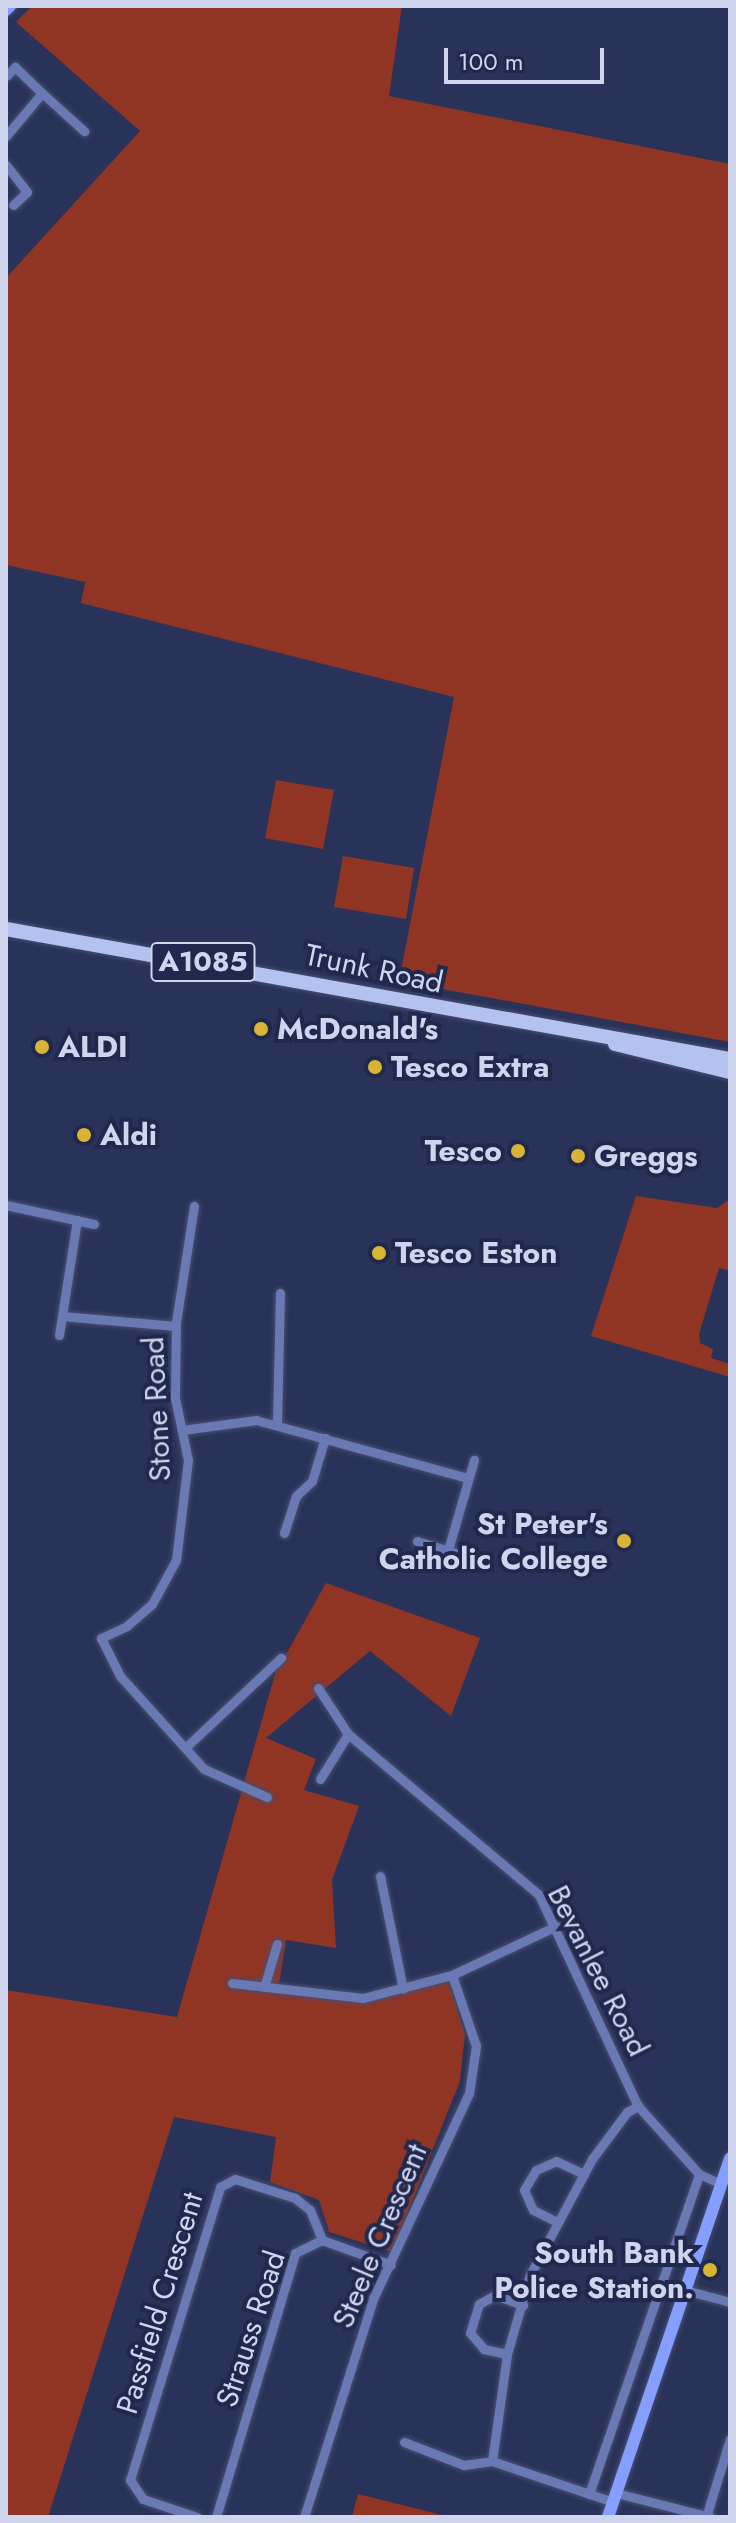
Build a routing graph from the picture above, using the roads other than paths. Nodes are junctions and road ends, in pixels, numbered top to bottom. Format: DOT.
graph roads {
  1 [pos="6,76"];
  2 [pos="42,93"];
  3 [pos="84,131"];
  4 [pos="6,136"];
  5 [pos="6,165"];
  6 [pos="13,205"];
  7 [pos="6,929"];
  8 [pos="572,1033"];
  9 [pos="730,1059"];
  10 [pos="730,1072"];
  11 [pos="6,1205"];
  12 [pos="194,1206"];
  13 [pos="77,1220"];
  14 [pos="94,1224"];
  15 [pos="280,1293"];
  16 [pos="62,1316"];
  17 [pos="176,1326"];
  18 [pos="59,1335"];
  19 [pos="277,1424"];
  20 [pos="182,1430"];
  21 [pos="325,1438"];
  22 [pos="474,1460"];
  23 [pos="468,1478"];
  24 [pos="284,1533"];
  25 [pos="417,1541"];
  26 [pos="448,1550"];
  27 [pos="474,1559"];
  28 [pos="281,1658"];
  29 [pos="318,1688"];
  30 [pos="348,1734"];
  31 [pos="185,1748"];
  32 [pos="320,1779"];
  33 [pos="267,1797"];
  34 [pos="380,1876"];
  35 [pos="556,1926"];
  36 [pos="277,1944"];
  37 [pos="452,1975"];
  38 [pos="232,1983"];
  39 [pos="264,1987"];
  40 [pos="403,1989"];
  41 [pos="638,2106"];
  42 [pos="730,2158"];
  43 [pos="584,2174"];
  44 [pos="699,2174"];
  45 [pos="721,2184"];
  46 [pos="557,2222"];
  47 [pos="322,2240"];
  48 [pos="391,2265"];
  49 [pos="685,2290"];
  50 [pos="730,2302"];
  51 [pos="523,2305"];
  52 [pos="507,2354"];
  53 [pos="404,2442"];
  54 [pos="729,2444"];
  55 [pos="492,2461"];
  56 [pos="589,2494"];
  57 [pos="614,2498"];
  58 [pos="197,2517"];
  59 [pos="216,2517"];
  60 [pos="304,2517"];
  61 [pos="608,2517"];
  62 [pos="708,2517"];
  1 -- 2 [label="street"];
  2 -- 3 [label="street"];
  2 -- 4 [label="street"];
  5 -- 6 [label="street"];
  7 -- 8 [label="main road, Trunk Road / A1085"];
  8 -- 9 [label="main road, Trunk Road / A1085"];
  8 -- 10 [label="main road, A1085"];
  11 -- 13 [label="street"];
  12 -- 17 [label="street, Stone Road"];
  13 -- 14 [label="street"];
  13 -- 16 [label="street"];
  15 -- 19 [label="street"];
  16 -- 17 [label="street"];
  16 -- 18 [label="street"];
  17 -- 20 [label="street, Stone Road"];
  19 -- 20 [label="street"];
  19 -- 21 [label="street"];
  20 -- 31 [label="street, Stone Road"];
  21 -- 23 [label="street"];
  21 -- 24 [label="street"];
  22 -- 23 [label="street"];
  23 -- 26 [label="street"];
  25 -- 26 [label="street"];
  26 -- 27 [label="street"];
  28 -- 31 [label="street"];
  29 -- 30 [label="street, Bevanlee Road"];
  30 -- 32 [label="street"];
  30 -- 35 [label="street, Bevanlee Road"];
  31 -- 33 [label="street"];
  34 -- 40 [label="street"];
  35 -- 37 [label="street"];
  35 -- 41 [label="street, Bevanlee Road"];
  36 -- 39 [label="street"];
  37 -- 40 [label="street"];
  37 -- 48 [label="street, Steele Crescent"];
  38 -- 39 [label="street"];
  39 -- 40 [label="street"];
  41 -- 43 [label="street"];
  41 -- 44 [label="street, Bevanlee Road"];
  42 -- 45 [label="street"];
  43 -- 46 [label="street"];
  43 -- 46 [label="street"];
  44 -- 45 [label="street, Bevanlee Road"];
  44 -- 56 [label="street"];
  45 -- 49 [label="street"];
  46 -- 51 [label="street"];
  47 -- 48 [label="street, Strauss Road"];
  47 -- 58 [label="street, Passfield Crescent"];
  47 -- 59 [label="street, Strauss Road"];
  48 -- 60 [label="street, Steele Crescent"];
  49 -- 50 [label="street"];
  49 -- 57 [label="street"];
  51 -- 52 [label="street"];
  51 -- 52 [label="street"];
  52 -- 55 [label="street"];
  53 -- 55 [label="street"];
  54 -- 62 [label="street"];
  55 -- 56 [label="street"];
  56 -- 57 [label="street"];
  57 -- 61 [label="street"];
  57 -- 62 [label="street"];
}
